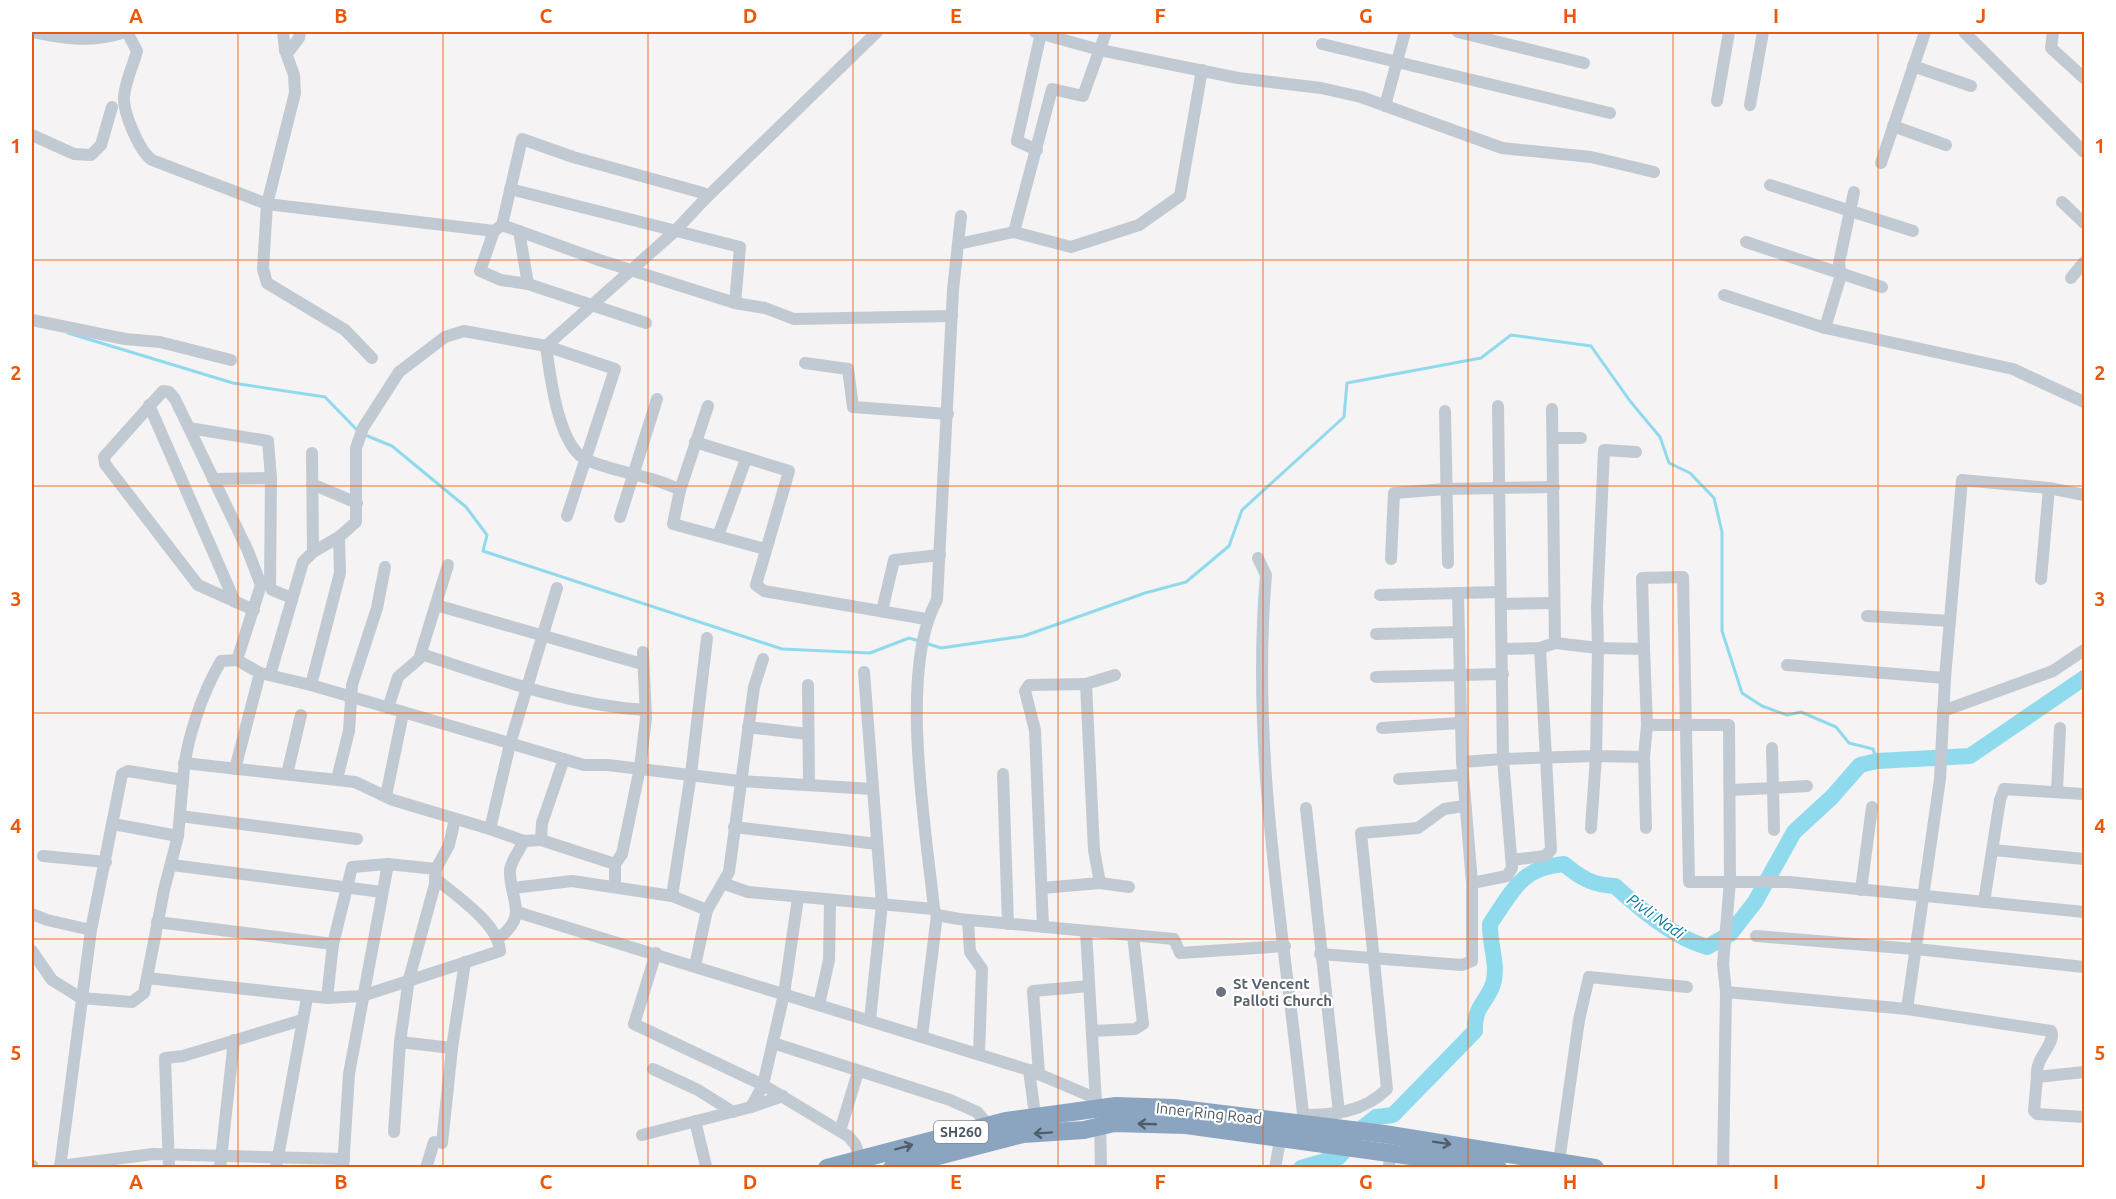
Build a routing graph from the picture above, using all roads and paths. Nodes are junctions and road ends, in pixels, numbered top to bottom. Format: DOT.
graph roads {
  1 [pos="32,32"];
  2 [pos="126,32"];
  3 [pos="283,32"];
  4 [pos="300,32"];
  5 [pos="877,32"];
  6 [pos="1038,32"];
  7 [pos="1106,32"];
  8 [pos="1405,32"];
  9 [pos="1458,32"];
  10 [pos="1729,32"];
  11 [pos="1763,32"];
  12 [pos="1925,32"];
  13 [pos="2053,32"];
  14 [pos="1968,33"];
  15 [pos="73,36"];
  16 [pos="1322,44"];
  17 [pos="285,50"];
  18 [pos="1100,50"];
  19 [pos="1397,62"];
  20 [pos="1584,63"];
  21 [pos="1913,66"];
  22 [pos="1202,70"];
  23 [pos="2085,78"];
  24 [pos="1971,86"];
  25 [pos="1717,101"];
  26 [pos="1750,105"];
  27 [pos="1385,106"];
  28 [pos="112,107"];
  29 [pos="1610,113"];
  30 [pos="1893,126"];
  31 [pos="32,135"];
  32 [pos="2082,144"];
  33 [pos="1946,145"];
  34 [pos="1037,150"];
  35 [pos="1881,164"];
  36 [pos="1654,172"];
  37 [pos="1770,185"];
  38 [pos="510,189"];
  39 [pos="1854,192"];
  40 [pos="704,200"];
  41 [pos="2062,202"];
  42 [pos="267,204"];
  43 [pos="1850,210"];
  44 [pos="961,216"];
  45 [pos="2085,224"];
  46 [pos="498,228"];
  47 [pos="519,231"];
  48 [pos="1913,231"];
  49 [pos="675,232"];
  50 [pos="1014,232"];
  51 [pos="1746,242"];
  52 [pos="958,243"];
  53 [pos="2085,262"];
  54 [pos="632,271"];
  55 [pos="1840,274"];
  56 [pos="2071,278"];
  57 [pos="528,284"];
  58 [pos="1882,287"];
  59 [pos="1724,295"];
  60 [pos="735,303"];
  61 [pos="590,306"];
  62 [pos="952,316"];
  63 [pos="32,320"];
  64 [pos="646,323"];
  65 [pos="1825,328"];
  66 [pos="546,346"];
  67 [pos="372,358"];
  68 [pos="231,360"];
  69 [pos="805,363"];
  70 [pos="657,399"];
  71 [pos="2085,402"];
  72 [pos="149,405"];
  73 [pos="708,406"];
  74 [pos="1498,406"];
  75 [pos="1552,409"];
  76 [pos="1445,411"];
  77 [pos="948,414"];
  78 [pos="189,428"];
  79 [pos="1553,438"];
  80 [pos="1581,438"];
  81 [pos="695,442"];
  82 [pos="1636,452"];
  83 [pos="312,453"];
  84 [pos="585,459"];
  85 [pos="746,459"];
  86 [pos="633,474"];
  87 [pos="271,478"];
  88 [pos="213,479"];
  89 [pos="312,484"];
  90 [pos="1499,487"];
  91 [pos="1554,487"];
  92 [pos="1446,489"];
  93 [pos="2049,489"];
  94 [pos="680,490"];
  95 [pos="2085,495"];
  96 [pos="357,503"];
  97 [pos="567,516"];
  98 [pos="620,517"];
  99 [pos="718,536"];
  100 [pos="339,537"];
  101 [pos="765,549"];
  102 [pos="314,552"];
  103 [pos="940,555"];
  104 [pos="1258,558"];
  105 [pos="1390,559"];
  106 [pos="1448,563"];
  107 [pos="448,566"];
  108 [pos="385,567"];
  109 [pos="2041,579"];
  110 [pos="265,585"];
  111 [pos="557,588"];
  112 [pos="1458,593"];
  113 [pos="1380,595"];
  114 [pos="292,598"];
  115 [pos="1500,598"];
  116 [pos="235,602"];
  117 [pos="1553,603"];
  118 [pos="436,605"];
  119 [pos="254,610"];
  120 [pos="882,611"];
  121 [pos="1867,616"];
  122 [pos="926,619"];
  123 [pos="1950,621"];
  124 [pos="1459,632"];
  125 [pos="1376,634"];
  126 [pos="544,635"];
  127 [pos="707,638"];
  128 [pos="1555,643"];
  129 [pos="1540,648"];
  130 [pos="1598,648"];
  131 [pos="1503,649"];
  132 [pos="1644,649"];
  133 [pos="2085,650"];
  134 [pos="421,654"];
  135 [pos="763,659"];
  136 [pos="237,660"];
  137 [pos="1787,665"];
  138 [pos="864,672"];
  139 [pos="265,674"];
  140 [pos="1503,674"];
  141 [pos="1115,675"];
  142 [pos="1462,675"];
  143 [pos="1376,677"];
  144 [pos="1945,678"];
  145 [pos="1086,684"];
  146 [pos="312,685"];
  147 [pos="808,685"];
  148 [pos="528,688"];
  149 [pos="353,698"];
  150 [pos="388,708"];
  151 [pos="645,710"];
  152 [pos="403,713"];
  153 [pos="301,715"];
  154 [pos="1943,717"];
  155 [pos="1460,723"];
  156 [pos="1647,724"];
  157 [pos="1686,725"];
  158 [pos="748,727"];
  159 [pos="1382,728"];
  160 [pos="2060,728"];
  161 [pos="808,734"];
  162 [pos="510,744"];
  163 [pos="1772,748"];
  164 [pos="1547,756"];
  165 [pos="1596,756"];
  166 [pos="1644,757"];
  167 [pos="564,759"];
  168 [pos="1503,759"];
  169 [pos="184,763"];
  170 [pos="640,768"];
  171 [pos="235,769"];
  172 [pos="1462,769"];
  173 [pos="287,774"];
  174 [pos="691,774"];
  175 [pos="1003,774"];
  176 [pos="338,779"];
  177 [pos="1399,779"];
  178 [pos="183,780"];
  179 [pos="740,781"];
  180 [pos="809,785"];
  181 [pos="1807,786"];
  182 [pos="1773,788"];
  183 [pos="873,789"];
  184 [pos="1730,790"];
  185 [pos="2056,791"];
  186 [pos="2085,794"];
  187 [pos="386,796"];
  188 [pos="1464,806"];
  189 [pos="1872,807"];
  190 [pos="1306,808"];
  191 [pos="180,816"];
  192 [pos="455,819"];
  193 [pos="113,824"];
  194 [pos="734,827"];
  195 [pos="1591,828"];
  196 [pos="1646,828"];
  197 [pos="490,829"];
  198 [pos="1774,830"];
  199 [pos="178,836"];
  200 [pos="357,839"];
  201 [pos="541,840"];
  202 [pos="524,841"];
  203 [pos="877,844"];
  204 [pos="1993,850"];
  205 [pos="43,856"];
  206 [pos="2085,859"];
  207 [pos="1512,860"];
  208 [pos="106,862"];
  209 [pos="388,864"];
  210 [pos="615,864"];
  211 [pos="172,865"];
  212 [pos="435,874"];
  213 [pos="1730,881"];
  214 [pos="1100,883"];
  215 [pos="1472,883"];
  216 [pos="725,884"];
  217 [pos="615,887"];
  218 [pos="346,888"];
  219 [pos="513,888"];
  220 [pos="1042,888"];
  221 [pos="1129,888"];
  222 [pos="1861,890"];
  223 [pos="382,892"];
  224 [pos="672,896"];
  225 [pos="1923,897"];
  226 [pos="798,898"];
  227 [pos="830,902"];
  228 [pos="1984,902"];
  229 [pos="882,904"];
  230 [pos="707,910"];
  231 [pos="517,912"];
  232 [pos="935,912"];
  233 [pos="2085,912"];
  234 [pos="32,914"];
  235 [pos="968,920"];
  236 [pos="157,922"];
  237 [pos="1008,924"];
  238 [pos="1043,927"];
  239 [pos="91,930"];
  240 [pos="1086,931"];
  241 [pos="1133,935"];
  242 [pos="1756,936"];
  243 [pos="499,938"];
  244 [pos="333,944"];
  245 [pos="1285,946"];
  246 [pos="1915,950"];
  247 [pos="32,951"];
  248 [pos="656,953"];
  249 [pos="1320,954"];
  250 [pos="1373,959"];
  251 [pos="465,962"];
  252 [pos="695,966"];
  253 [pos="2085,967"];
  254 [pos="147,978"];
  255 [pos="409,980"];
  256 [pos="1089,986"];
  257 [pos="1687,987"];
  258 [pos="1726,992"];
  259 [pos="784,994"];
  260 [pos="362,996"];
  261 [pos="81,998"];
  262 [pos="307,998"];
  263 [pos="327,998"];
  264 [pos="819,1005"];
  265 [pos="1907,1009"];
  266 [pos="302,1020"];
  267 [pos="870,1020"];
  268 [pos="1092,1031"];
  269 [pos="922,1036"];
  270 [pos="234,1040"];
  271 [pos="400,1042"];
  272 [pos="773,1043"];
  273 [pos="452,1048"];
  274 [pos="979,1054"];
  275 [pos="653,1069"];
  276 [pos="858,1072"];
  277 [pos="1034,1072"];
  278 [pos="2085,1072"];
  279 [pos="2037,1077"];
  280 [pos="763,1085"];
  281 [pos="783,1096"];
  282 [pos="1096,1103"];
  283 [pos="751,1107"];
  284 [pos="733,1112"];
  285 [pos="1035,1115"];
  286 [pos="2085,1117"];
  287 [pos="1303,1119"];
  288 [pos="695,1121"];
  289 [pos="988,1125"];
  290 [pos="1101,1126"];
  291 [pos="1336,1128"];
  292 [pos="1282,1129"];
  293 [pos="840,1131"];
  294 [pos="394,1132"];
  295 [pos="642,1135"];
  296 [pos="222,1154"];
  297 [pos="1390,1160"];
  298 [pos="169,1161"];
  299 [pos="1558,1162"];
  300 [pos="276,1163"];
  301 [pos="344,1163"];
  302 [pos="862,1163"];
  303 [pos="1455,1164"];
  304 [pos="706,1166"];
  305 [pos="1275,1166"];
  306 [pos="60,1167"];
  307 [pos="220,1167"];
  308 [pos="426,1167"];
  309 [pos="827,1167"];
  310 [pos="894,1167"];
  311 [pos="1101,1167"];
  312 [pos="1498,1167"];
  313 [pos="1595,1167"];
  314 [pos="1723,1167"];
  1 -- 15 [label="street"];
  2 -- 15 [label="street"];
  2 -- 42 [label="street"];
  3 -- 17 [label="street"];
  4 -- 17 [label="street"];
  5 -- 40 [label="street"];
  6 -- 18 [label="street"];
  6 -- 34 [label="street"];
  7 -- 18 [label="street"];
  8 -- 19 [label="street"];
  9 -- 20 [label="street"];
  10 -- 25 [label="street"];
  11 -- 26 [label="street"];
  12 -- 21 [label="street"];
  13 -- 23 [label="street"];
  14 -- 32 [label="street"];
  16 -- 19 [label="street"];
  17 -- 42 [label="street"];
  18 -- 22 [label="street"];
  18 -- 34 [label="street"];
  19 -- 27 [label="street"];
  19 -- 29 [label="street"];
  21 -- 24 [label="street"];
  21 -- 30 [label="street"];
  22 -- 27 [label="street"];
  22 -- 50 [label="street"];
  27 -- 36 [label="street"];
  28 -- 31 [label="street"];
  30 -- 33 [label="street"];
  30 -- 35 [label="street"];
  34 -- 50 [label="street"];
  37 -- 43 [label="street"];
  38 -- 40 [label="street"];
  38 -- 46 [label="street"];
  38 -- 49 [label="street"];
  39 -- 43 [label="street"];
  40 -- 49 [label="street"];
  41 -- 45 [label="street"];
  42 -- 46 [label="street"];
  42 -- 67 [label="street"];
  43 -- 48 [label="street"];
  43 -- 55 [label="street"];
  44 -- 52 [label="street"];
  46 -- 47 [label="street"];
  46 -- 57 [label="street"];
  47 -- 54 [label="street"];
  47 -- 57 [label="street"];
  49 -- 54 [label="street"];
  49 -- 60 [label="street"];
  50 -- 52 [label="street"];
  51 -- 55 [label="street"];
  52 -- 62 [label="street"];
  53 -- 56 [label="street"];
  54 -- 60 [label="street"];
  54 -- 61 [label="street"];
  55 -- 58 [label="street"];
  55 -- 65 [label="street"];
  57 -- 61 [label="street"];
  59 -- 65 [label="street"];
  60 -- 62 [label="street"];
  61 -- 64 [label="street"];
  61 -- 66 [label="street"];
  62 -- 77 [label="street"];
  63 -- 68 [label="street"];
  65 -- 71 [label="street"];
  66 -- 84 [label="street"];
  66 -- 84 [label="street"];
  66 -- 96 [label="street"];
  69 -- 77 [label="street"];
  70 -- 86 [label="street"];
  72 -- 78 [label="street"];
  72 -- 116 [label="street"];
  72 -- 116 [label="street"];
  73 -- 81 [label="street"];
  74 -- 90 [label="street"];
  75 -- 79 [label="street"];
  76 -- 92 [label="street"];
  77 -- 103 [label="street"];
  78 -- 87 [label="street"];
  78 -- 88 [label="street"];
  79 -- 80 [label="street"];
  79 -- 91 [label="street"];
  81 -- 85 [label="street"];
  81 -- 94 [label="street"];
  82 -- 130 [label="street"];
  83 -- 89 [label="street"];
  84 -- 86 [label="street"];
  84 -- 97 [label="street"];
  85 -- 99 [label="street"];
  85 -- 101 [label="street"];
  86 -- 94 [label="street"];
  86 -- 98 [label="street"];
  87 -- 88 [label="street"];
  87 -- 110 [label="street"];
  88 -- 110 [label="street"];
  89 -- 96 [label="street"];
  89 -- 102 [label="street"];
  90 -- 91 [label="street"];
  90 -- 92 [label="street"];
  90 -- 115 [label="street"];
  91 -- 117 [label="street"];
  92 -- 105 [label="street"];
  92 -- 106 [label="street"];
  93 -- 95 [label="street"];
  93 -- 109 [label="street"];
  93 -- 123 [label="street"];
  94 -- 99 [label="street"];
  96 -- 100 [label="street"];
  99 -- 101 [label="street"];
  100 -- 102 [label="street"];
  100 -- 146 [label="street"];
  101 -- 120 [label="street"];
  102 -- 114 [label="street"];
  103 -- 120 [label="street"];
  103 -- 122 [label="street"];
  104 -- 245 [label="street"];
  107 -- 118 [label="street"];
  108 -- 149 [label="street"];
  110 -- 114 [label="street"];
  110 -- 119 [label="street"];
  111 -- 126 [label="street"];
  112 -- 113 [label="street"];
  112 -- 115 [label="street"];
  112 -- 124 [label="street"];
  114 -- 139 [label="street"];
  115 -- 117 [label="street"];
  115 -- 131 [label="street"];
  116 -- 119 [label="street"];
  117 -- 128 [label="street"];
  118 -- 126 [label="street"];
  118 -- 134 [label="street"];
  119 -- 136 [label="street"];
  120 -- 122 [label="street"];
  121 -- 123 [label="street"];
  122 -- 232 [label="street"];
  123 -- 144 [label="street"];
  124 -- 125 [label="street"];
  124 -- 142 [label="street"];
  126 -- 148 [label="street"];
  126 -- 151 [label="street"];
  127 -- 174 [label="street"];
  128 -- 129 [label="street"];
  128 -- 130 [label="street"];
  129 -- 131 [label="street"];
  129 -- 164 [label="street"];
  130 -- 132 [label="street"];
  130 -- 165 [label="street"];
  131 -- 140 [label="street"];
  132 -- 156 [label="street"];
  132 -- 157 [label="street"];
  133 -- 154 [label="street"];
  134 -- 148 [label="street"];
  134 -- 150 [label="street"];
  135 -- 158 [label="street"];
  136 -- 139 [label="street"];
  136 -- 169 [label="street"];
  137 -- 144 [label="street"];
  138 -- 183 [label="street"];
  139 -- 146 [label="street"];
  139 -- 171 [label="street"];
  140 -- 142 [label="street"];
  140 -- 168 [label="street"];
  141 -- 145 [label="street"];
  142 -- 143 [label="street"];
  142 -- 155 [label="street"];
  144 -- 154 [label="street"];
  145 -- 214 [label="street"];
  145 -- 220 [label="street"];
  146 -- 149 [label="street"];
  147 -- 161 [label="street"];
  148 -- 151 [label="street"];
  148 -- 162 [label="street"];
  149 -- 150 [label="street"];
  149 -- 176 [label="street"];
  150 -- 152 [label="street"];
  151 -- 170 [label="street"];
  152 -- 162 [label="street"];
  152 -- 187 [label="street"];
  153 -- 173 [label="street"];
  154 -- 225 [label="street"];
  155 -- 159 [label="street"];
  155 -- 172 [label="street"];
  156 -- 157 [label="street"];
  156 -- 166 [label="street"];
  157 -- 184 [label="street"];
  157 -- 213 [label="street"];
  158 -- 161 [label="street"];
  158 -- 179 [label="street"];
  160 -- 185 [label="street"];
  161 -- 180 [label="street"];
  162 -- 167 [label="street"];
  162 -- 197 [label="street"];
  163 -- 182 [label="street"];
  164 -- 165 [label="street"];
  164 -- 168 [label="street"];
  164 -- 207 [label="street"];
  165 -- 166 [label="street"];
  165 -- 195 [label="street"];
  166 -- 196 [label="street"];
  167 -- 170 [label="street"];
  167 -- 201 [label="street"];
  168 -- 172 [label="street"];
  168 -- 207 [label="street"];
  169 -- 171 [label="street"];
  169 -- 178 [label="street"];
  170 -- 174 [label="street"];
  170 -- 210 [label="street"];
  171 -- 173 [label="street"];
  172 -- 177 [label="street"];
  172 -- 188 [label="street"];
  173 -- 176 [label="street"];
  174 -- 179 [label="street"];
  174 -- 224 [label="street"];
  175 -- 237 [label="street"];
  176 -- 187 [label="street"];
  178 -- 191 [label="street"];
  178 -- 193 [label="street"];
  179 -- 180 [label="street"];
  179 -- 194 [label="street"];
  180 -- 183 [label="street"];
  181 -- 182 [label="street"];
  182 -- 184 [label="street"];
  182 -- 198 [label="street"];
  183 -- 203 [label="street"];
  184 -- 213 [label="street"];
  185 -- 186 [label="street"];
  185 -- 204 [label="street"];
  187 -- 192 [label="street"];
  188 -- 215 [label="street"];
  188 -- 250 [label="street"];
  189 -- 222 [label="street"];
  190 -- 249 [label="street"];
  191 -- 199 [label="street"];
  191 -- 200 [label="street"];
  192 -- 197 [label="street"];
  192 -- 212 [label="street"];
  193 -- 199 [label="street"];
  193 -- 208 [label="street"];
  194 -- 203 [label="street"];
  194 -- 216 [label="street"];
  197 -- 202 [label="street"];
  199 -- 211 [label="street"];
  201 -- 202 [label="street"];
  201 -- 210 [label="street"];
  202 -- 219 [label="street"];
  203 -- 229 [label="street"];
  204 -- 206 [label="street"];
  204 -- 228 [label="street"];
  205 -- 208 [label="street"];
  207 -- 215 [label="street"];
  208 -- 239 [label="street"];
  209 -- 212 [label="street"];
  209 -- 218 [label="street"];
  209 -- 223 [label="street"];
  210 -- 217 [label="street"];
  211 -- 218 [label="street"];
  211 -- 236 [label="street"];
  212 -- 243 [label="street"];
  212 -- 255 [label="street"];
  213 -- 222 [label="street"];
  213 -- 258 [label="street"];
  214 -- 220 [label="street"];
  214 -- 221 [label="street"];
  215 -- 250 [label="street"];
  216 -- 226 [label="street"];
  216 -- 230 [label="street"];
  217 -- 219 [label="street"];
  217 -- 224 [label="street"];
  218 -- 223 [label="street"];
  218 -- 244 [label="street"];
  219 -- 231 [label="street"];
  220 -- 238 [label="street"];
  222 -- 225 [label="street"];
  223 -- 260 [label="street"];
  224 -- 230 [label="street"];
  225 -- 228 [label="street"];
  225 -- 246 [label="street"];
  226 -- 227 [label="street"];
  226 -- 259 [label="street"];
  227 -- 229 [label="street"];
  227 -- 264 [label="street"];
  228 -- 233 [label="street"];
  229 -- 232 [label="street"];
  229 -- 267 [label="street"];
  230 -- 252 [label="street"];
  231 -- 243 [label="street"];
  231 -- 248 [label="street"];
  232 -- 235 [label="street"];
  232 -- 269 [label="street"];
  234 -- 239 [label="street"];
  235 -- 237 [label="street"];
  235 -- 274 [label="street"];
  236 -- 244 [label="street"];
  236 -- 254 [label="street"];
  237 -- 238 [label="street"];
  238 -- 240 [label="street"];
  239 -- 261 [label="street"];
  240 -- 241 [label="street"];
  240 -- 256 [label="street"];
  241 -- 245 [label="street"];
  241 -- 268 [label="street"];
  242 -- 246 [label="street"];
  243 -- 251 [label="street"];
  244 -- 263 [label="street"];
  245 -- 287 [label="street"];
  246 -- 253 [label="street"];
  246 -- 265 [label="street"];
  247 -- 261 [label="street"];
  248 -- 252 [label="street"];
  248 -- 280 [label="street"];
  249 -- 250 [label="street"];
  249 -- 291 [label="street"];
  250 -- 291 [label="street"];
  251 -- 255 [label="street"];
  251 -- 273 [label="street"];
  252 -- 259 [label="street"];
  254 -- 261 [label="street"];
  254 -- 262 [label="street"];
  255 -- 260 [label="street"];
  255 -- 271 [label="street"];
  256 -- 268 [label="street"];
  256 -- 277 [label="street"];
  257 -- 299 [label="street"];
  258 -- 265 [label="street"];
  258 -- 314 [label="street"];
  259 -- 264 [label="street"];
  259 -- 272 [label="street"];
  260 -- 263 [label="street"];
  260 -- 301 [label="street"];
  261 -- 306 [label="street"];
  262 -- 263 [label="street"];
  262 -- 266 [label="street"];
  264 -- 267 [label="street"];
  265 -- 279 [label="street"];
  266 -- 270 [label="street"];
  266 -- 300 [label="street"];
  267 -- 269 [label="street"];
  268 -- 282 [label="street"];
  269 -- 274 [label="street"];
  270 -- 296 [label="street"];
  270 -- 298 [label="street"];
  271 -- 273 [label="street"];
  271 -- 294 [label="street"];
  272 -- 276 [label="street"];
  272 -- 280 [label="street"];
  273 -- 308 [label="street"];
  274 -- 277 [label="street"];
  275 -- 284 [label="street"];
  276 -- 289 [label="street"];
  276 -- 293 [label="street"];
  277 -- 282 [label="street"];
  277 -- 285 [label="street"];
  278 -- 279 [label="street"];
  279 -- 286 [label="street"];
  280 -- 281 [label="street"];
  280 -- 283 [label="street"];
  281 -- 283 [label="street"];
  281 -- 293 [label="street"];
  282 -- 285 [label="highway, Inner Ring Road / SH260"];
  282 -- 290 [label="street"];
  282 -- 292 [label="highway, Inner Ring Road / SH260"];
  283 -- 284 [label="street"];
  284 -- 288 [label="street"];
  285 -- 289 [label="highway, Inner Ring Road / SH260"];
  287 -- 291 [label="highway, Inner Ring Road / SH260"];
  287 -- 292 [label="highway, Inner Ring Road / SH260"];
  288 -- 295 [label="street"];
  288 -- 304 [label="street"];
  302 -- 289 [label="highway, Inner Ring Road / SH260, one-way"];
  292 -- 290 [label="highway, Inner Ring Road / SH260, one-way"];
  290 -- 310 [label="highway, Inner Ring Road / SH260, one-way"];
  290 -- 311 [label="street"];
  291 -- 292 [label="highway, Inner Ring Road / SH260"];
  291 -- 297 [label="highway, Inner Ring Road / SH260"];
  291 -- 299 [label="highway, Inner Ring Road / SH260, one-way"];
  292 -- 305 [label="street"];
  293 -- 302 [label="street"];
  296 -- 298 [label="street"];
  296 -- 300 [label="street"];
  296 -- 307 [label="street"];
  297 -- 303 [label="highway, Inner Ring Road / SH260"];
  298 -- 306 [label="street"];
  299 -- 313 [label="highway, Inner Ring Road / SH260"];
  300 -- 301 [label="street"];
  302 -- 309 [label="highway, Inner Ring Road / SH260"];
  303 -- 312 [label="highway, Inner Ring Road / SH260"];
}
